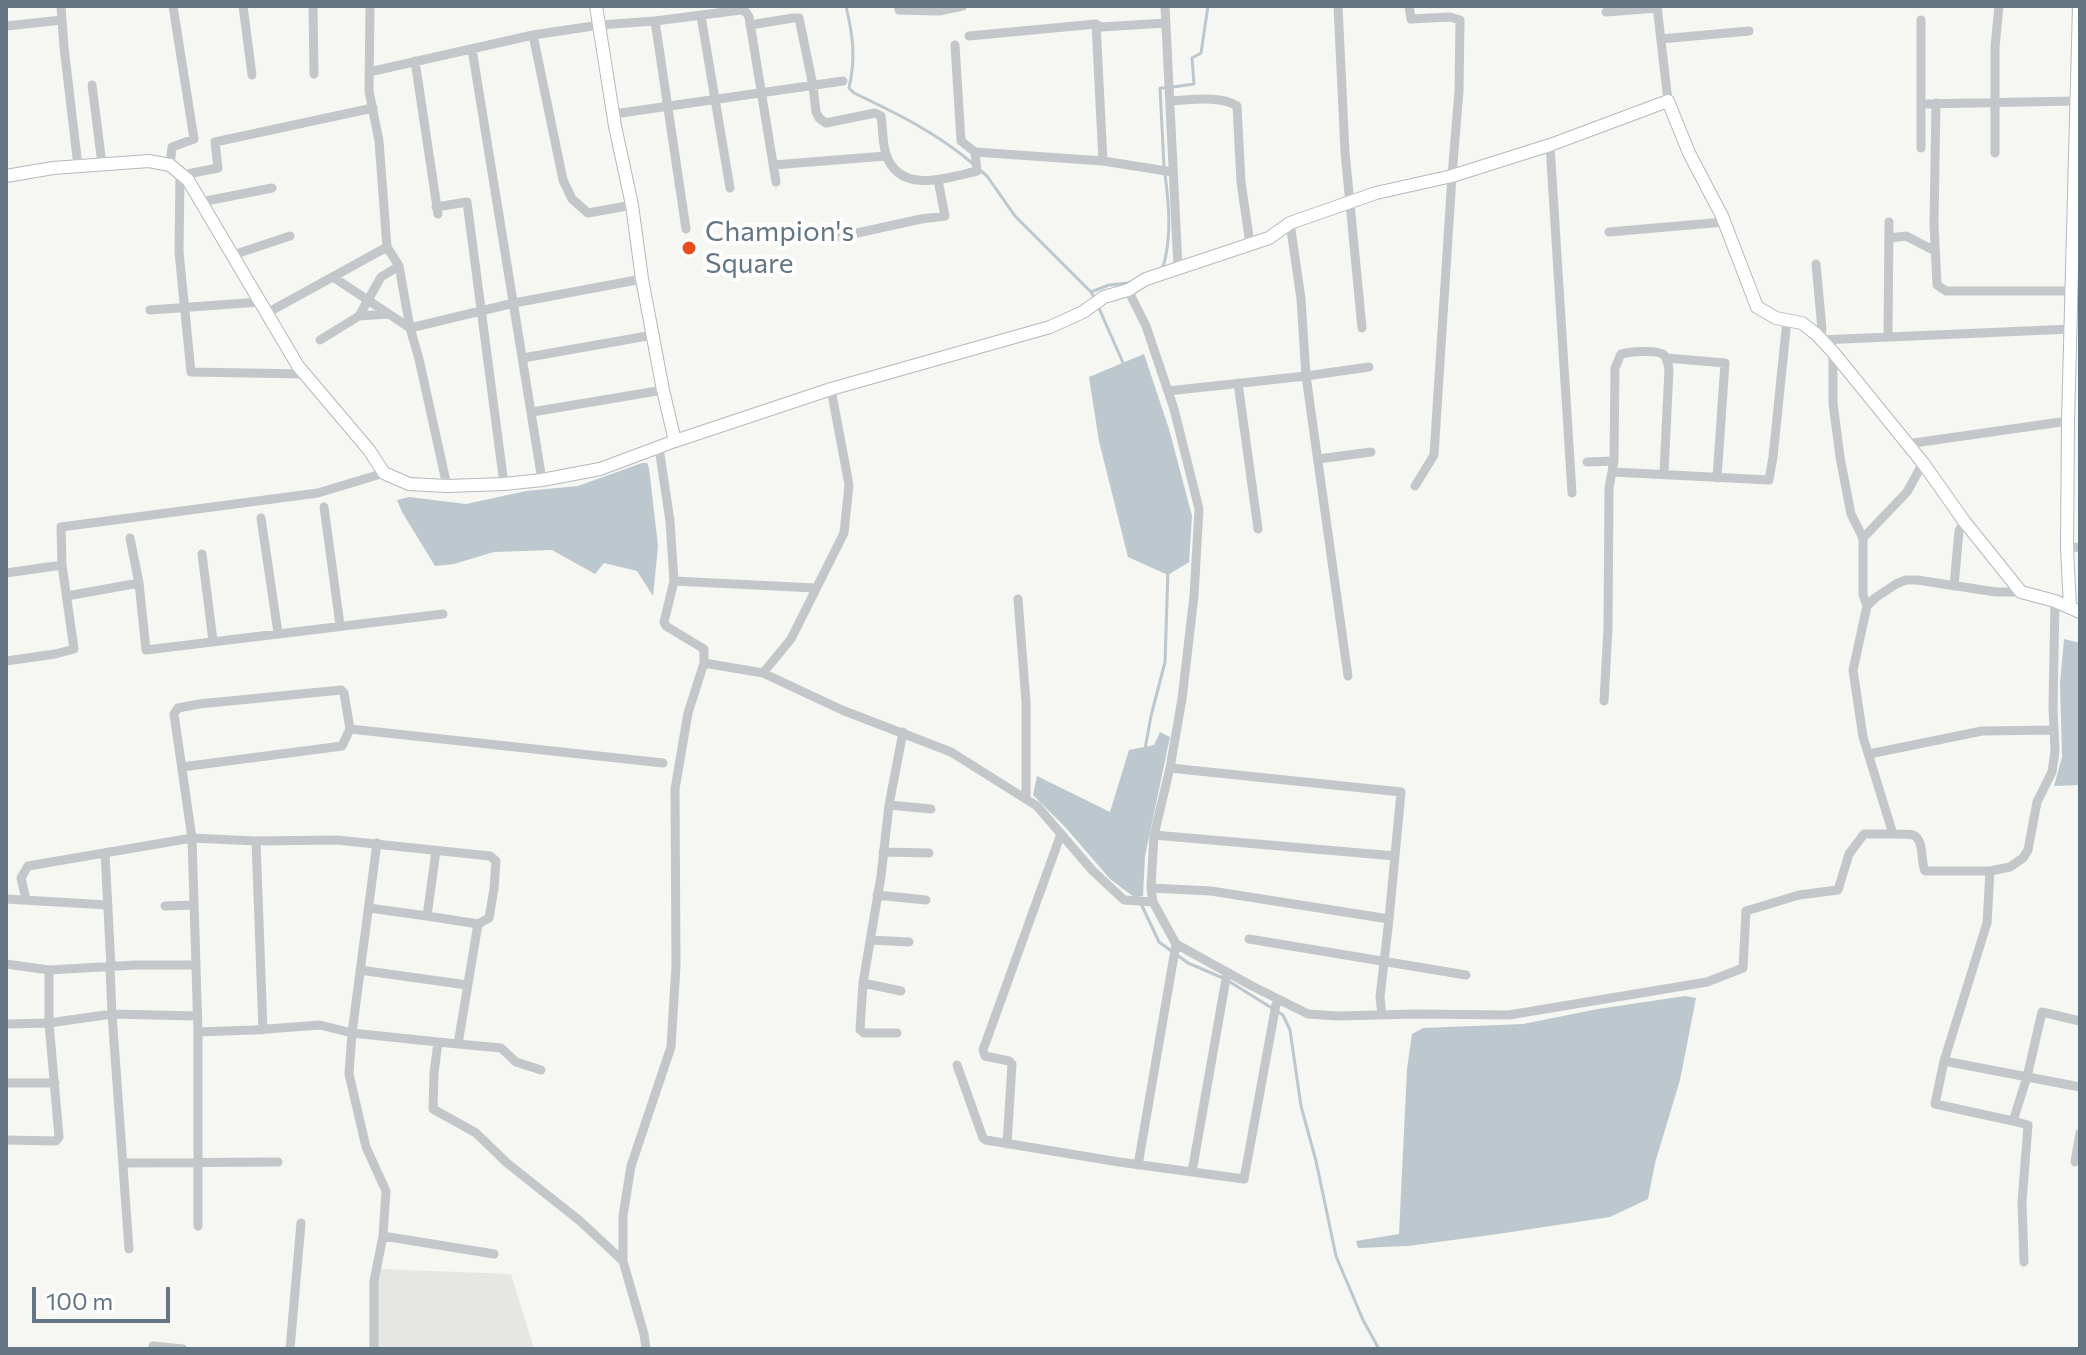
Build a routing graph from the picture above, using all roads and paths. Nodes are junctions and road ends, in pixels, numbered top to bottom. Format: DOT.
graph roads {
  1 [pos="61,6"];
  2 [pos="173,6"];
  3 [pos="243,6"];
  4 [pos="313,6"];
  5 [pos="370,6"];
  6 [pos="596,6"];
  7 [pos="899,6"];
  8 [pos="963,6"];
  9 [pos="1165,6"];
  10 [pos="1338,6"];
  11 [pos="1409,6"];
  12 [pos="1999,6"];
  13 [pos="2079,6"];
  14 [pos="1657,7"];
  15 [pos="1606,12"];
  16 [pos="701,16"];
  17 [pos="62,20"];
  18 [pos="1921,20"];
  19 [pos="655,21"];
  20 [pos="1166,23"];
  21 [pos="1096,24"];
  22 [pos="600,25"];
  23 [pos="750,25"];
  24 [pos="6,26"];
  25 [pos="1749,31"];
  26 [pos="533,35"];
  27 [pos="969,36"];
  28 [pos="1661,39"];
  29 [pos="955,45"];
  30 [pos="472,49"];
  31 [pos="415,61"];
  32 [pos="369,72"];
  33 [pos="314,74"];
  34 [pos="252,75"];
  35 [pos="843,81"];
  36 [pos="92,85"];
  37 [pos="813,86"];
  38 [pos="763,93"];
  39 [pos="716,100"];
  40 [pos="1170,101"];
  41 [pos="1668,101"];
  42 [pos="2076,101"];
  43 [pos="1995,102"];
  44 [pos="1936,103"];
  45 [pos="1921,104"];
  46 [pos="668,107"];
  47 [pos="373,108"];
  48 [pos="614,114"];
  49 [pos="1550,145"];
  50 [pos="1921,148"];
  51 [pos="975,153"];
  52 [pos="1995,153"];
  53 [pos="886,156"];
  54 [pos="1103,161"];
  55 [pos="102,164"];
  56 [pos="2078,164"];
  57 [pos="773,165"];
  58 [pos="78,166"];
  59 [pos="177,171"];
  60 [pos="1173,172"];
  61 [pos="6,176"];
  62 [pos="1452,176"];
  63 [pos="938,180"];
  64 [pos="776,182"];
  65 [pos="272,188"];
  66 [pos="730,188"];
  67 [pos="201,202"];
  68 [pos="1351,202"];
  69 [pos="632,205"];
  70 [pos="1724,222"];
  71 [pos="1889,222"];
  72 [pos="1290,223"];
  73 [pos="686,229"];
  74 [pos="1609,232"];
  75 [pos="290,236"];
  76 [pos="839,237"];
  77 [pos="1889,238"];
  78 [pos="1250,244"];
  79 [pos="387,247"];
  80 [pos="1935,251"];
  81 [pos="233,255"];
  82 [pos="1816,264"];
  83 [pos="399,266"];
  84 [pos="1178,267"];
  85 [pos="333,277"];
  86 [pos="642,279"];
  87 [pos="1128,290"];
  88 [pos="2072,291"];
  89 [pos="368,300"];
  90 [pos="514,303"];
  91 [pos="185,308"];
  92 [pos="264,308"];
  93 [pos="150,310"];
  94 [pos="481,311"];
  95 [pos="389,314"];
  96 [pos="359,316"];
  97 [pos="1787,320"];
  98 [pos="410,328"];
  99 [pos="1362,328"];
  100 [pos="2074,333"];
  101 [pos="653,335"];
  102 [pos="1888,337"];
  103 [pos="1821,339"];
  104 [pos="320,340"];
  105 [pos="1833,352"];
  106 [pos="523,358"];
  107 [pos="1666,358"];
  108 [pos="1369,367"];
  109 [pos="305,374"];
  110 [pos="1306,376"];
  111 [pos="1238,383"];
  112 [pos="831,389"];
  113 [pos="663,390"];
  114 [pos="1168,391"];
  115 [pos="532,412"];
  116 [pos="2068,421"];
  117 [pos="675,441"];
  118 [pos="1907,444"];
  119 [pos="659,448"];
  120 [pos="1371,452"];
  121 [pos="1318,459"];
  122 [pos="1587,462"];
  123 [pos="1923,463"];
  124 [pos="1614,467"];
  125 [pos="384,473"];
  126 [pos="1664,473"];
  127 [pos="1717,478"];
  128 [pos="542,480"];
  129 [pos="504,484"];
  130 [pos="447,486"];
  131 [pos="1415,486"];
  132 [pos="1572,493"];
  133 [pos="324,507"];
  134 [pos="261,518"];
  135 [pos="1964,521"];
  136 [pos="1258,529"];
  137 [pos="130,538"];
  138 [pos="1863,538"];
  139 [pos="2074,548"];
  140 [pos="202,554"];
  141 [pos="62,565"];
  142 [pos="6,573"];
  143 [pos="674,581"];
  144 [pos="139,583"];
  145 [pos="1954,586"];
  146 [pos="815,588"];
  147 [pos="2021,592"];
  148 [pos="67,596"];
  149 [pos="1018,599"];
  150 [pos="2055,601"];
  151 [pos="1867,606"];
  152 [pos="2075,609"];
  153 [pos="443,614"];
  154 [pos="340,625"];
  155 [pos="278,633"];
  156 [pos="213,641"];
  157 [pos="6,661"];
  158 [pos="704,663"];
  159 [pos="763,673"];
  160 [pos="1348,676"];
  161 [pos="1604,701"];
  162 [pos="350,729"];
  163 [pos="2054,730"];
  164 [pos="903,732"];
  165 [pos="1869,754"];
  166 [pos="663,763"];
  167 [pos="182,767"];
  168 [pos="1170,768"];
  169 [pos="1026,799"];
  170 [pos="889,805"];
  171 [pos="931,809"];
  172 [pos="1061,834"];
  173 [pos="1893,834"];
  174 [pos="1154,835"];
  175 [pos="192,838"];
  176 [pos="256,841"];
  177 [pos="377,843"];
  178 [pos="436,851"];
  179 [pos="883,852"];
  180 [pos="105,853"];
  181 [pos="929,853"];
  182 [pos="1395,856"];
  183 [pos="1990,871"];
  184 [pos="1151,888"];
  185 [pos="877,895"];
  186 [pos="6,899"];
  187 [pos="26,899"];
  188 [pos="926,900"];
  189 [pos="1145,902"];
  190 [pos="108,905"];
  191 [pos="193,905"];
  192 [pos="165,906"];
  193 [pos="369,908"];
  194 [pos="427,916"];
  195 [pos="1389,919"];
  196 [pos="478,924"];
  197 [pos="1249,939"];
  198 [pos="870,940"];
  199 [pos="909,942"];
  200 [pos="1175,950"];
  201 [pos="1383,961"];
  202 [pos="7,963"];
  203 [pos="195,965"];
  204 [pos="111,967"];
  205 [pos="49,970"];
  206 [pos="360,970"];
  207 [pos="1466,975"];
  208 [pos="1226,977"];
  209 [pos="863,983"];
  210 [pos="467,985"];
  211 [pos="901,991"];
  212 [pos="1276,1006"];
  213 [pos="112,1014"];
  214 [pos="1382,1015"];
  215 [pos="197,1016"];
  216 [pos="2080,1021"];
  217 [pos="49,1023"];
  218 [pos="6,1024"];
  219 [pos="263,1030"];
  220 [pos="198,1032"];
  221 [pos="352,1033"];
  222 [pos="897,1033"];
  223 [pos="438,1042"];
  224 [pos="458,1044"];
  225 [pos="1944,1061"];
  226 [pos="957,1065"];
  227 [pos="541,1070"];
  228 [pos="2027,1077"];
  229 [pos="6,1083"];
  230 [pos="55,1083"];
  231 [pos="2080,1087"];
  232 [pos="2013,1121"];
  233 [pos="2080,1133"];
  234 [pos="6,1140"];
  235 [pos="1007,1144"];
  236 [pos="278,1162"];
  237 [pos="2075,1162"];
  238 [pos="123,1163"];
  239 [pos="197,1163"];
  240 [pos="1138,1165"];
  241 [pos="1192,1172"];
  242 [pos="301,1223"];
  243 [pos="198,1226"];
  244 [pos="383,1236"];
  245 [pos="129,1249"];
  246 [pos="494,1254"];
  247 [pos="623,1261"];
  248 [pos="2024,1262"];
  249 [pos="153,1346"];
  250 [pos="183,1349"];
  251 [pos="290,1349"];
  252 [pos="374,1349"];
  253 [pos="646,1349"];
  1 -- 17 [label="street"];
  2 -- 59 [label="street"];
  3 -- 34 [label="street"];
  4 -- 33 [label="street"];
  5 -- 32 [label="street"];
  6 -- 22 [label="street"];
  7 -- 8 [label="street"];
  9 -- 20 [label="street"];
  10 -- 68 [label="street"];
  11 -- 62 [label="street"];
  12 -- 43 [label="street"];
  13 -- 42 [label="street"];
  14 -- 15 [label="street"];
  14 -- 28 [label="street"];
  16 -- 19 [label="street"];
  16 -- 23 [label="street"];
  16 -- 39 [label="street"];
  17 -- 24 [label="street"];
  17 -- 58 [label="street"];
  18 -- 45 [label="street"];
  19 -- 22 [label="street"];
  19 -- 46 [label="street"];
  20 -- 21 [label="street"];
  20 -- 40 [label="street"];
  21 -- 27 [label="street"];
  21 -- 54 [label="street"];
  22 -- 26 [label="street"];
  22 -- 48 [label="street"];
  23 -- 37 [label="street"];
  23 -- 38 [label="street"];
  25 -- 28 [label="street"];
  26 -- 30 [label="street"];
  26 -- 69 [label="street"];
  28 -- 41 [label="street"];
  29 -- 51 [label="street"];
  30 -- 31 [label="street"];
  30 -- 90 [label="street"];
  31 -- 32 [label="street"];
  31 -- 94 [label="street"];
  32 -- 47 [label="street"];
  35 -- 37 [label="street"];
  36 -- 55 [label="street"];
  37 -- 38 [label="street"];
  37 -- 53 [label="street"];
  38 -- 39 [label="street"];
  38 -- 57 [label="street"];
  39 -- 46 [label="street"];
  39 -- 66 [label="street"];
  40 -- 60 [label="street"];
  40 -- 78 [label="street"];
  41 -- 49 [label="street"];
  41 -- 70 [label="street"];
  42 -- 43 [label="street"];
  42 -- 56 [label="street"];
  43 -- 44 [label="street"];
  43 -- 52 [label="street"];
  44 -- 45 [label="street"];
  44 -- 80 [label="street"];
  45 -- 50 [label="street"];
  46 -- 48 [label="street"];
  46 -- 73 [label="street"];
  47 -- 59 [label="street"];
  47 -- 79 [label="street"];
  48 -- 69 [label="street"];
  49 -- 62 [label="street"];
  49 -- 132 [label="street"];
  51 -- 54 [label="street"];
  51 -- 63 [label="street"];
  53 -- 57 [label="street"];
  53 -- 63 [label="street"];
  54 -- 60 [label="street"];
  55 -- 58 [label="street"];
  55 -- 59 [label="street"];
  56 -- 88 [label="street"];
  57 -- 64 [label="street"];
  58 -- 61 [label="street"];
  59 -- 67 [label="street"];
  59 -- 91 [label="street"];
  60 -- 84 [label="street"];
  62 -- 68 [label="street"];
  62 -- 131 [label="street"];
  63 -- 76 [label="street"];
  65 -- 67 [label="street"];
  67 -- 81 [label="street"];
  68 -- 72 [label="street"];
  68 -- 99 [label="street"];
  69 -- 86 [label="street"];
  70 -- 74 [label="street"];
  70 -- 97 [label="street"];
  71 -- 77 [label="street"];
  72 -- 78 [label="street"];
  72 -- 110 [label="street"];
  75 -- 81 [label="street"];
  77 -- 80 [label="street"];
  77 -- 102 [label="street"];
  78 -- 84 [label="street"];
  79 -- 83 [label="street"];
  79 -- 85 [label="street"];
  80 -- 88 [label="street"];
  81 -- 92 [label="street"];
  82 -- 103 [label="street"];
  83 -- 89 [label="street"];
  83 -- 98 [label="street"];
  84 -- 87 [label="street"];
  85 -- 89 [label="street"];
  85 -- 92 [label="street"];
  86 -- 90 [label="street"];
  86 -- 101 [label="street"];
  87 -- 112 [label="street"];
  87 -- 114 [label="street"];
  88 -- 100 [label="street"];
  89 -- 95 [label="street"];
  89 -- 96 [label="street"];
  90 -- 94 [label="street"];
  90 -- 106 [label="street"];
  91 -- 92 [label="street"];
  91 -- 93 [label="street"];
  91 -- 109 [label="street"];
  92 -- 109 [label="street"];
  94 -- 98 [label="street"];
  94 -- 129 [label="street"];
  95 -- 96 [label="street"];
  95 -- 98 [label="street"];
  96 -- 104 [label="street"];
  97 -- 103 [label="street"];
  97 -- 127 [label="street"];
  98 -- 130 [label="street"];
  100 -- 102 [label="street"];
  100 -- 116 [label="street"];
  101 -- 106 [label="street"];
  101 -- 113 [label="street"];
  102 -- 103 [label="street"];
  103 -- 105 [label="street"];
  105 -- 118 [label="street"];
  105 -- 138 [label="street"];
  106 -- 115 [label="street"];
  107 -- 124 [label="street"];
  107 -- 126 [label="street"];
  107 -- 127 [label="street"];
  108 -- 110 [label="street"];
  109 -- 125 [label="street"];
  110 -- 111 [label="street"];
  110 -- 121 [label="street"];
  111 -- 114 [label="street"];
  111 -- 136 [label="street"];
  112 -- 117 [label="street"];
  112 -- 146 [label="street"];
  113 -- 115 [label="street"];
  113 -- 117 [label="street"];
  114 -- 168 [label="street"];
  115 -- 128 [label="street"];
  116 -- 118 [label="street"];
  116 -- 139 [label="street"];
  117 -- 119 [label="street"];
  118 -- 123 [label="street"];
  119 -- 128 [label="street"];
  119 -- 143 [label="street"];
  120 -- 121 [label="street"];
  121 -- 160 [label="street"];
  122 -- 124 [label="street"];
  123 -- 135 [label="street"];
  123 -- 138 [label="street"];
  124 -- 126 [label="street"];
  124 -- 161 [label="street"];
  125 -- 130 [label="street"];
  125 -- 141 [label="street"];
  126 -- 127 [label="street"];
  128 -- 129 [label="street"];
  129 -- 130 [label="street"];
  133 -- 154 [label="street"];
  134 -- 155 [label="street"];
  135 -- 145 [label="street"];
  135 -- 147 [label="street"];
  137 -- 144 [label="street"];
  138 -- 151 [label="street"];
  139 -- 152 [label="street"];
  140 -- 156 [label="street"];
  141 -- 142 [label="street"];
  141 -- 148 [label="street"];
  143 -- 146 [label="street"];
  143 -- 158 [label="street"];
  144 -- 148 [label="street"];
  144 -- 156 [label="street"];
  145 -- 147 [label="street"];
  145 -- 151 [label="street"];
  146 -- 159 [label="street"];
  147 -- 150 [label="street"];
  148 -- 157 [label="street"];
  149 -- 169 [label="street"];
  150 -- 152 [label="street"];
  150 -- 163 [label="street"];
  151 -- 165 [label="street"];
  153 -- 154 [label="street"];
  154 -- 155 [label="street"];
  155 -- 156 [label="street"];
  158 -- 159 [label="street"];
  158 -- 247 [label="street"];
  159 -- 164 [label="street"];
  162 -- 166 [label="street"];
  162 -- 167 [label="street"];
  162 -- 167 [label="street"];
  163 -- 165 [label="street"];
  163 -- 183 [label="street"];
  164 -- 169 [label="street"];
  164 -- 170 [label="street"];
  165 -- 173 [label="street"];
  167 -- 175 [label="street"];
  168 -- 174 [label="street"];
  168 -- 182 [label="street"];
  169 -- 172 [label="street"];
  170 -- 171 [label="street"];
  170 -- 179 [label="street"];
  172 -- 189 [label="street"];
  172 -- 235 [label="street"];
  173 -- 183 [label="street"];
  173 -- 214 [label="street"];
  174 -- 182 [label="street"];
  174 -- 184 [label="street"];
  175 -- 176 [label="street"];
  175 -- 180 [label="street"];
  175 -- 191 [label="street"];
  176 -- 177 [label="street"];
  176 -- 219 [label="street"];
  177 -- 178 [label="street"];
  177 -- 193 [label="street"];
  178 -- 194 [label="street"];
  178 -- 196 [label="street"];
  179 -- 181 [label="street"];
  179 -- 185 [label="street"];
  180 -- 187 [label="street"];
  180 -- 190 [label="street"];
  182 -- 195 [label="street"];
  183 -- 225 [label="street"];
  184 -- 189 [label="street"];
  184 -- 195 [label="street"];
  185 -- 188 [label="street"];
  185 -- 198 [label="street"];
  186 -- 187 [label="street"];
  187 -- 190 [label="street"];
  189 -- 200 [label="street"];
  190 -- 204 [label="street"];
  191 -- 192 [label="street"];
  191 -- 203 [label="street"];
  193 -- 194 [label="street"];
  193 -- 206 [label="street"];
  194 -- 196 [label="street"];
  195 -- 201 [label="street"];
  196 -- 210 [label="street"];
  197 -- 201 [label="street"];
  198 -- 199 [label="street"];
  198 -- 209 [label="street"];
  200 -- 208 [label="street"];
  200 -- 240 [label="street"];
  201 -- 207 [label="street"];
  201 -- 214 [label="street"];
  202 -- 205 [label="street"];
  203 -- 204 [label="street"];
  203 -- 215 [label="street"];
  204 -- 205 [label="street"];
  204 -- 213 [label="street"];
  205 -- 217 [label="street"];
  206 -- 210 [label="street"];
  206 -- 221 [label="street"];
  208 -- 212 [label="street"];
  208 -- 241 [label="street"];
  209 -- 211 [label="street"];
  209 -- 222 [label="street"];
  210 -- 224 [label="street"];
  212 -- 214 [label="street"];
  212 -- 241 [label="street"];
  213 -- 215 [label="street"];
  213 -- 217 [label="street"];
  213 -- 238 [label="street"];
  215 -- 220 [label="street"];
  216 -- 228 [label="street"];
  217 -- 218 [label="street"];
  217 -- 230 [label="street"];
  219 -- 220 [label="street"];
  219 -- 221 [label="street"];
  220 -- 239 [label="street"];
  221 -- 223 [label="street"];
  221 -- 244 [label="street"];
  223 -- 224 [label="street"];
  223 -- 247 [label="street"];
  224 -- 227 [label="street"];
  225 -- 228 [label="street"];
  225 -- 232 [label="street"];
  226 -- 235 [label="street"];
  228 -- 231 [label="street"];
  228 -- 232 [label="street"];
  229 -- 230 [label="street"];
  230 -- 234 [label="street"];
  232 -- 248 [label="street"];
  233 -- 237 [label="street"];
  235 -- 240 [label="street"];
  236 -- 239 [label="street"];
  238 -- 239 [label="street"];
  238 -- 245 [label="street"];
  239 -- 243 [label="street"];
  240 -- 241 [label="street"];
  242 -- 251 [label="street"];
  244 -- 246 [label="street"];
  244 -- 252 [label="street"];
  247 -- 253 [label="street"];
  249 -- 250 [label="street"];
}
